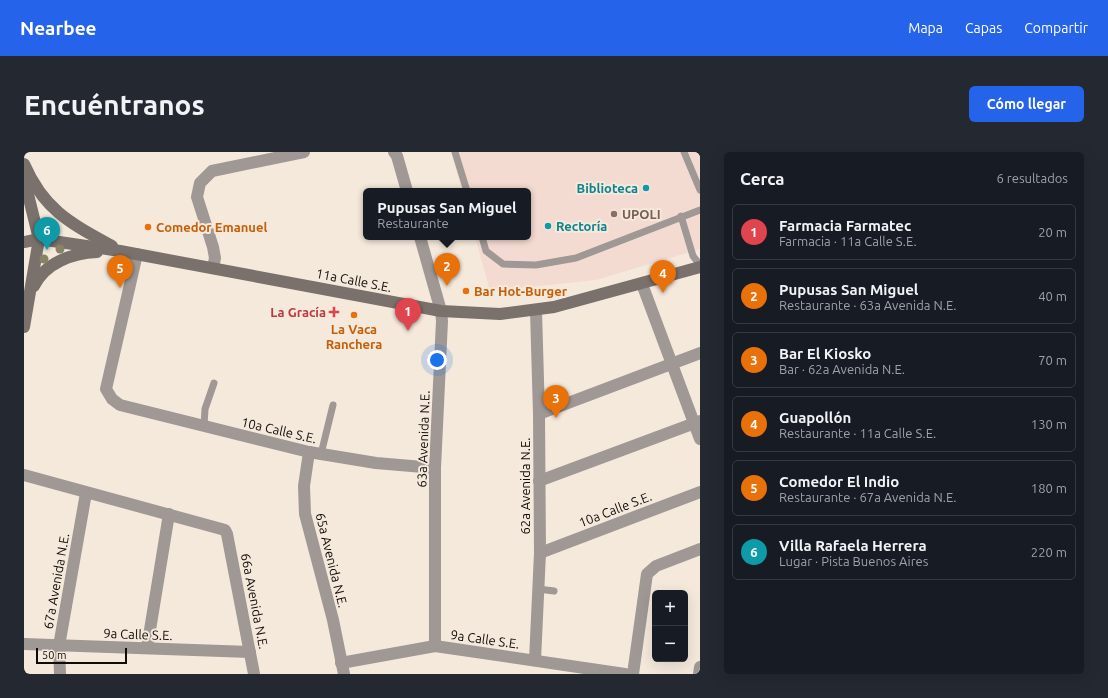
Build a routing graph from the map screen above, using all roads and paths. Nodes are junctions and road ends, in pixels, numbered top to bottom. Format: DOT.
graph roads {
  1 [pos="304,152"];
  2 [pos="394,152"];
  3 [pos="455,152"];
  4 [pos="684,152"];
  5 [pos="24,164"];
  6 [pos="24,178"];
  7 [pos="406,188"];
  8 [pos="466,188"];
  9 [pos="700,190"];
  10 [pos="700,210"];
  11 [pos="681,216"];
  12 [pos="39,239"];
  13 [pos="421,240"];
  14 [pos="483,240"];
  15 [pos="24,242"];
  16 [pos="120,251"];
  17 [pos="137,254"];
  18 [pos="693,256"];
  19 [pos="700,266"];
  20 [pos="213,268"];
  21 [pos="687,270"];
  22 [pos="642,284"];
  23 [pos="31,292"];
  24 [pos="441,310"];
  25 [pos="536,311"];
  26 [pos="24,327"];
  27 [pos="700,353"];
  28 [pos="671,364"];
  29 [pos="214,383"];
  30 [pos="333,405"];
  31 [pos="539,414"];
  32 [pos="697,422"];
  33 [pos="204,426"];
  34 [pos="700,438"];
  35 [pos="309,452"];
  36 [pos="321,454"];
  37 [pos="435,468"];
  38 [pos="24,476"];
  39 [pos="539,481"];
  40 [pos="86,492"];
  41 [pos="700,492"];
  42 [pos="169,514"];
  43 [pos="700,549"];
  44 [pos="540,553"];
  45 [pos="538,589"];
  46 [pos="554,591"];
  47 [pos="24,644"];
  48 [pos="59,646"];
  49 [pos="435,646"];
  50 [pos="147,648"];
  51 [pos="250,652"];
  52 [pos="535,660"];
  53 [pos="700,667"];
  54 [pos="343,669"];
  55 [pos="60,674"];
  56 [pos="254,674"];
  57 [pos="625,674"];
  58 [pos="633,674"];
  59 [pos="699,674"];
  1 -- 20 [label="street"];
  2 -- 7 [label="street"];
  3 -- 8 [label="lane"];
  4 -- 9 [label="lane"];
  5 -- 16 [label="street"];
  6 -- 12 [label="street"];
  10 -- 11 [label="lane"];
  11 -- 14 [label="lane"];
  11 -- 18 [label="lane"];
  12 -- 15 [label="street, 11a Calle S.E."];
  12 -- 16 [label="street, 11a Calle S.E."];
  12 -- 23 [label="street"];
  13 -- 24 [label="street, 63a Avenida N.E."];
  16 -- 17 [label="street, 11a Calle S.E."];
  16 -- 23 [label="street"];
  17 -- 20 [label="street, 11a Calle S.E."];
  17 -- 33 [label="street, 10a Calle S.E."];
  18 -- 19 [label="lane"];
  18 -- 21 [label="lane"];
  19 -- 21 [label="street, 11a Calle S.E."];
  20 -- 24 [label="street, 11a Calle S.E."];
  21 -- 22 [label="street, 11a Calle S.E."];
  22 -- 25 [label="street, 11a Calle S.E."];
  22 -- 28 [label="street"];
  23 -- 26 [label="street"];
  24 -- 25 [label="street, 11a Calle S.E."];
  24 -- 37 [label="street, 63a Avenida N.E."];
  25 -- 31 [label="street, 62a Avenida N.E."];
  27 -- 28 [label="street"];
  28 -- 31 [label="street"];
  28 -- 32 [label="street"];
  29 -- 33 [label="lane"];
  30 -- 36 [label="lane"];
  31 -- 39 [label="street, 62a Avenida N.E."];
  32 -- 34 [label="street"];
  32 -- 39 [label="street"];
  33 -- 35 [label="street, 10a Calle S.E."];
  35 -- 36 [label="street, 10a Calle S.E."];
  35 -- 54 [label="street, 65a Avenida N.E."];
  36 -- 37 [label="street, 10a Calle S.E."];
  37 -- 49 [label="street, 63a Avenida N.E."];
  38 -- 40 [label="street"];
  39 -- 44 [label="street, 62a Avenida N.E."];
  40 -- 42 [label="street"];
  40 -- 48 [label="street, 67a Avenida N.E."];
  41 -- 44 [label="street, 10a Calle S.E."];
  42 -- 50 [label="street"];
  42 -- 51 [label="street, 66a Avenida N.E."];
  43 -- 58 [label="street"];
  44 -- 45 [label="street, 62a Avenida N.E."];
  45 -- 46 [label="lane"];
  45 -- 52 [label="street, 62a Avenida N.E."];
  47 -- 48 [label="street, 9a Calle S.E."];
  48 -- 50 [label="street, 9a Calle S.E."];
  48 -- 55 [label="street, 67a Avenida N.E."];
  49 -- 52 [label="street, 9a Calle S.E."];
  49 -- 54 [label="street, 9a Calle S.E."];
  50 -- 51 [label="street, 9a Calle S.E."];
  51 -- 56 [label="street, 66a Avenida N.E."];
  52 -- 57 [label="street, 9a Calle S.E."];
  53 -- 59 [label="street"];
}
